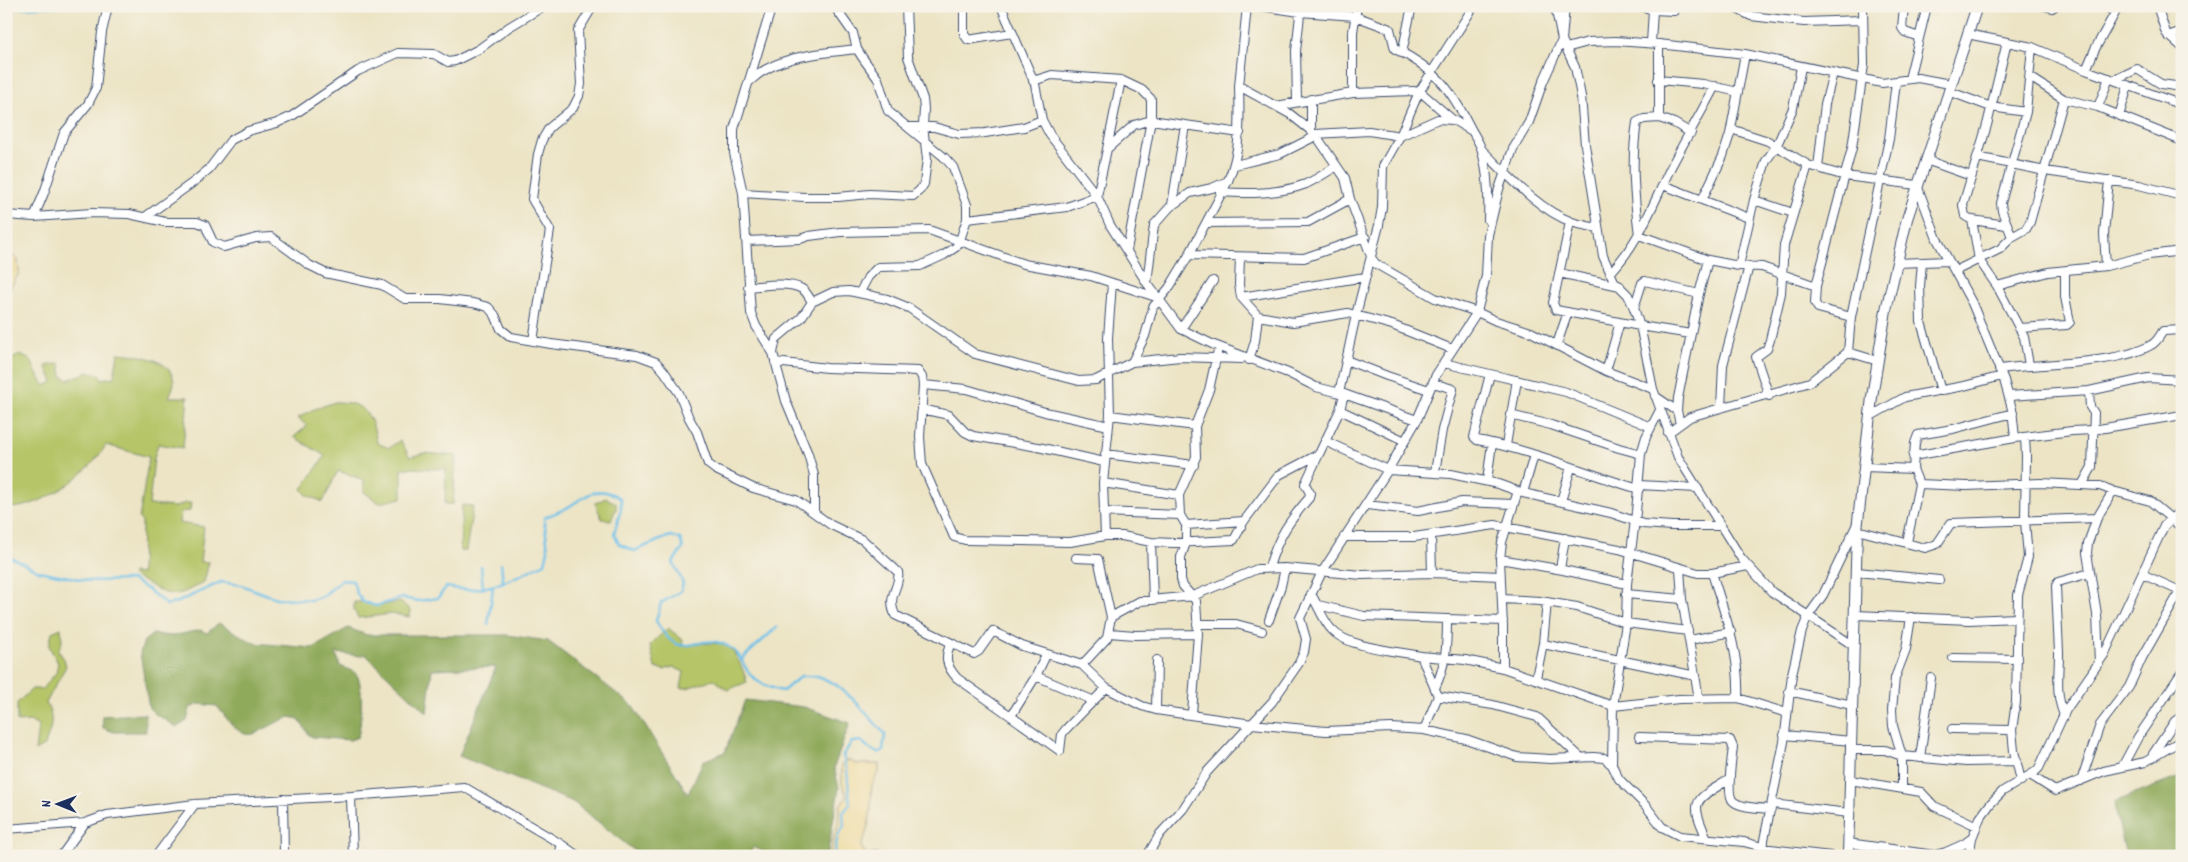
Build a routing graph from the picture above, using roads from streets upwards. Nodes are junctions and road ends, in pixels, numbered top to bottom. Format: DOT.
graph roads {
  1 [pos="108,6"];
  2 [pos="544,6"];
  3 [pos="593,6"];
  4 [pos="772,6"];
  5 [pos="834,6"];
  6 [pos="906,6"];
  7 [pos="964,6"];
  8 [pos="1000,6"];
  9 [pos="1246,6"];
  10 [pos="1260,6"];
  11 [pos="1357,6"];
  12 [pos="1412,6"];
  13 [pos="1474,6"];
  14 [pos="1555,6"];
  15 [pos="1565,6"];
  16 [pos="1641,6"];
  17 [pos="1676,6"];
  18 [pos="1731,6"];
  19 [pos="1758,6"];
  20 [pos="1863,6"];
  21 [pos="1904,6"];
  22 [pos="1927,6"];
  23 [pos="1977,6"];
  24 [pos="2045,6"];
  25 [pos="2054,6"];
  26 [pos="2104,6"];
  27 [pos="2157,6"];
  28 [pos="1300,9"];
  29 [pos="1653,10"];
  30 [pos="1354,16"];
  31 [pos="1756,16"];
  32 [pos="1862,20"];
  33 [pos="2182,31"];
  34 [pos="1012,32"];
  35 [pos="1967,34"];
  36 [pos="2168,36"];
  37 [pos="1919,37"];
  38 [pos="1562,40"];
  39 [pos="2007,42"];
  40 [pos="1655,44"];
  41 [pos="2032,47"];
  42 [pos="2182,47"];
  43 [pos="1566,48"];
  44 [pos="857,49"];
  45 [pos="1402,53"];
  46 [pos="1745,54"];
  47 [pos="1801,67"];
  48 [pos="2086,70"];
  49 [pos="1432,73"];
  50 [pos="1833,73"];
  51 [pos="2030,77"];
  52 [pos="1863,78"];
  53 [pos="1909,79"];
  54 [pos="2111,79"];
  55 [pos="1120,80"];
  56 [pos="1658,80"];
  57 [pos="750,81"];
  58 [pos="1033,81"];
  59 [pos="1896,82"];
  60 [pos="1239,86"];
  61 [pos="1715,86"];
  62 [pos="2128,86"];
  63 [pos="2182,87"];
  64 [pos="1949,88"];
  65 [pos="1419,92"];
  66 [pos="1738,92"];
  67 [pos="1353,93"];
  68 [pos="1311,99"];
  69 [pos="2064,99"];
  70 [pos="1297,102"];
  71 [pos="2182,105"];
  72 [pos="1276,106"];
  73 [pos="1991,107"];
  74 [pos="2098,107"];
  75 [pos="2026,112"];
  76 [pos="2119,116"];
  77 [pos="1659,118"];
  78 [pos="1042,120"];
  79 [pos="1151,120"];
  80 [pos="1453,120"];
  81 [pos="1185,125"];
  82 [pos="923,126"];
  83 [pos="908,127"];
  84 [pos="1731,128"];
  85 [pos="1472,132"];
  86 [pos="1240,133"];
  87 [pos="1314,134"];
  88 [pos="1691,134"];
  89 [pos="1400,136"];
  90 [pos="2182,141"];
  91 [pos="926,144"];
  92 [pos="1776,145"];
  93 [pos="1108,149"];
  94 [pos="1482,150"];
  95 [pos="1977,157"];
  96 [pos="1926,160"];
  97 [pos="2011,164"];
  98 [pos="1235,165"];
  99 [pos="1808,165"];
  100 [pos="1337,166"];
  101 [pos="1818,168"];
  102 [pos="2045,171"];
  103 [pos="1505,172"];
  104 [pos="1845,176"];
  105 [pos="1971,176"];
  106 [pos="1882,180"];
  107 [pos="2109,180"];
  108 [pos="1228,181"];
  109 [pos="1663,185"];
  110 [pos="1917,185"];
  111 [pos="1202,190"];
  112 [pos="743,192"];
  113 [pos="1222,192"];
  114 [pos="1097,196"];
  115 [pos="2182,196"];
  116 [pos="1350,200"];
  117 [pos="1702,200"];
  118 [pos="1754,200"];
  119 [pos="1172,205"];
  120 [pos="1793,214"];
  121 [pos="6,215"];
  122 [pos="34,217"];
  123 [pos="145,217"];
  124 [pos="967,218"];
  125 [pos="1749,218"];
  126 [pos="1972,220"];
  127 [pos="1570,222"];
  128 [pos="1206,223"];
  129 [pos="2006,225"];
  130 [pos="1598,228"];
  131 [pos="1488,235"];
  132 [pos="1639,235"];
  133 [pos="1365,237"];
  134 [pos="2012,237"];
  135 [pos="960,240"];
  136 [pos="746,241"];
  137 [pos="1127,250"];
  138 [pos="2182,252"];
  139 [pos="1189,255"];
  140 [pos="1240,257"];
  141 [pos="1372,259"];
  142 [pos="1708,260"];
  143 [pos="1979,260"];
  144 [pos="1948,261"];
  145 [pos="1922,262"];
  146 [pos="1897,263"];
  147 [pos="1739,266"];
  148 [pos="1749,266"];
  149 [pos="2106,266"];
  150 [pos="1955,271"];
  151 [pos="2065,271"];
  152 [pos="1559,273"];
  153 [pos="1610,273"];
  154 [pos="1781,273"];
  155 [pos="1366,277"];
  156 [pos="1213,281"];
  157 [pos="1112,283"];
  158 [pos="1147,283"];
  159 [pos="1620,286"];
  160 [pos="1816,286"];
  161 [pos="1997,286"];
  162 [pos="748,287"];
  163 [pos="860,292"];
  164 [pos="1699,294"];
  165 [pos="1241,297"];
  166 [pos="1157,298"];
  167 [pos="812,302"];
  168 [pos="1634,308"];
  169 [pos="1477,312"];
  170 [pos="1568,312"];
  171 [pos="1356,314"];
  172 [pos="1258,316"];
  173 [pos="1851,317"];
  174 [pos="1620,322"];
  175 [pos="1640,326"];
  176 [pos="2019,328"];
  177 [pos="1181,329"];
  178 [pos="2182,330"];
  179 [pos="1691,334"];
  180 [pos="533,341"];
  181 [pos="1557,344"];
  182 [pos="1219,348"];
  183 [pos="1452,349"];
  184 [pos="1848,352"];
  185 [pos="773,353"];
  186 [pos="1216,359"];
  187 [pos="1248,359"];
  188 [pos="1346,360"];
  189 [pos="1878,361"];
  190 [pos="775,362"];
  191 [pos="1132,362"];
  192 [pos="1444,362"];
  193 [pos="2029,365"];
  194 [pos="1606,371"];
  195 [pos="2001,372"];
  196 [pos="1110,374"];
  197 [pos="1490,374"];
  198 [pos="1517,380"];
  199 [pos="2182,380"];
  200 [pos="923,385"];
  201 [pos="1431,387"];
  202 [pos="1941,391"];
  203 [pos="2089,391"];
  204 [pos="1654,392"];
  205 [pos="1342,393"];
  206 [pos="1769,396"];
  207 [pos="2009,396"];
  208 [pos="1721,408"];
  209 [pos="921,409"];
  210 [pos="1340,410"];
  211 [pos="1660,410"];
  212 [pos="1677,411"];
  213 [pos="2013,413"];
  214 [pos="1110,415"];
  215 [pos="1510,415"];
  216 [pos="2182,415"];
  217 [pos="1871,416"];
  218 [pos="1417,420"];
  219 [pos="1680,424"];
  220 [pos="1109,426"];
  221 [pos="1195,426"];
  222 [pos="1651,427"];
  223 [pos="2094,430"];
  224 [pos="1668,433"];
  225 [pos="2025,436"];
  226 [pos="2015,438"];
  227 [pos="1325,441"];
  228 [pos="1404,441"];
  229 [pos="1492,443"];
  230 [pos="1506,445"];
  231 [pos="1319,454"];
  232 [pos="1534,454"];
  233 [pos="1641,454"];
  234 [pos="1913,456"];
  235 [pos="1104,458"];
  236 [pos="1194,465"];
  237 [pos="1865,467"];
  238 [pos="1571,468"];
  239 [pos="1913,469"];
  240 [pos="1388,470"];
  241 [pos="1436,472"];
  242 [pos="1487,481"];
  243 [pos="1103,483"];
  244 [pos="1919,484"];
  245 [pos="2024,485"];
  246 [pos="2082,485"];
  247 [pos="1639,487"];
  248 [pos="1697,488"];
  249 [pos="1520,492"];
  250 [pos="2113,492"];
  251 [pos="1180,495"];
  252 [pos="1561,501"];
  253 [pos="1514,504"];
  254 [pos="1367,505"];
  255 [pos="2182,509"];
  256 [pos="814,512"];
  257 [pos="1103,512"];
  258 [pos="1180,515"];
  259 [pos="2097,518"];
  260 [pos="2169,519"];
  261 [pos="1244,521"];
  262 [pos="1635,521"];
  263 [pos="2025,521"];
  264 [pos="1186,525"];
  265 [pos="1719,526"];
  266 [pos="1857,526"];
  267 [pos="1507,527"];
  268 [pos="2182,528"];
  269 [pos="1431,535"];
  270 [pos="1106,536"];
  271 [pos="1344,537"];
  272 [pos="1565,538"];
  273 [pos="1151,542"];
  274 [pos="1907,542"];
  275 [pos="1186,543"];
  276 [pos="1631,552"];
  277 [pos="1076,558"];
  278 [pos="1500,559"];
  279 [pos="1748,566"];
  280 [pos="1270,568"];
  281 [pos="1285,568"];
  282 [pos="1680,568"];
  283 [pos="1560,569"];
  284 [pos="1322,572"];
  285 [pos="1857,572"];
  286 [pos="1432,573"];
  287 [pos="1712,573"];
  288 [pos="2090,573"];
  289 [pos="2142,574"];
  290 [pos="1500,576"];
  291 [pos="1939,580"];
  292 [pos="1627,584"];
  293 [pos="2181,590"];
  294 [pos="1311,594"];
  295 [pos="1626,594"];
  296 [pos="1193,596"];
  297 [pos="1682,598"];
  298 [pos="1502,599"];
  299 [pos="1153,600"];
  300 [pos="1547,602"];
  301 [pos="1318,605"];
  302 [pos="1856,615"];
  303 [pos="1808,616"];
  304 [pos="1111,617"];
  305 [pos="1911,617"];
  306 [pos="2018,618"];
  307 [pos="1269,620"];
  308 [pos="1447,620"];
  309 [pos="1503,621"];
  310 [pos="1626,623"];
  311 [pos="1197,624"];
  312 [pos="1262,631"];
  313 [pos="1688,631"];
  314 [pos="1731,632"];
  315 [pos="1109,633"];
  316 [pos="1198,634"];
  317 [pos="1690,640"];
  318 [pos="951,643"];
  319 [pos="1543,644"];
  320 [pos="1854,646"];
  321 [pos="1046,655"];
  322 [pos="1421,656"];
  323 [pos="1446,658"];
  324 [pos="1953,658"];
  325 [pos="2017,659"];
  326 [pos="1157,660"];
  327 [pos="1620,661"];
  328 [pos="2099,663"];
  329 [pos="1082,665"];
  330 [pos="1503,668"];
  331 [pos="2182,672"];
  332 [pos="1036,676"];
  333 [pos="1696,676"];
  334 [pos="1536,678"];
  335 [pos="1931,678"];
  336 [pos="1106,688"];
  337 [pos="1789,691"];
  338 [pos="1437,692"];
  339 [pos="1738,698"];
  340 [pos="1698,699"];
  341 [pos="1092,700"];
  342 [pos="1852,705"];
  343 [pos="1613,706"];
  344 [pos="1156,710"];
  345 [pos="1787,713"];
  346 [pos="1192,714"];
  347 [pos="2064,715"];
  348 [pos="1011,716"];
  349 [pos="2182,716"];
  350 [pos="1252,724"];
  351 [pos="1952,728"];
  352 [pos="1424,730"];
  353 [pos="2012,730"];
  354 [pos="1784,735"];
  355 [pos="1639,737"];
  356 [pos="2182,740"];
  357 [pos="1851,745"];
  358 [pos="1902,756"];
  359 [pos="1580,757"];
  360 [pos="1920,758"];
  361 [pos="2150,758"];
  362 [pos="2017,761"];
  363 [pos="1612,765"];
  364 [pos="2122,767"];
  365 [pos="2030,774"];
  366 [pos="1730,780"];
  367 [pos="1850,780"];
  368 [pos="2021,781"];
  369 [pos="2080,781"];
  370 [pos="1902,787"];
  371 [pos="351,796"];
  372 [pos="283,799"];
  373 [pos="195,804"];
  374 [pos="1771,806"];
  375 [pos="1849,813"];
  376 [pos="85,823"];
  377 [pos="1977,826"];
  378 [pos="6,829"];
  379 [pos="1707,838"];
  380 [pos="1972,838"];
  381 [pos="1848,843"];
  382 [pos="561,844"];
  383 [pos="1763,852"];
  384 [pos="61,856"];
  385 [pos="156,856"];
  386 [pos="284,856"];
  387 [pos="353,856"];
  388 [pos="560,856"];
  389 [pos="578,856"];
  390 [pos="1147,856"];
  391 [pos="1831,856"];
  392 [pos="1848,856"];
  393 [pos="1969,856"];
  1 -- 122 [label="street"];
  2 -- 123 [label="street"];
  3 -- 180 [label="street"];
  4 -- 57 [label="street"];
  5 -- 44 [label="street"];
  6 -- 82 [label="street"];
  7 -- 34 [label="street"];
  8 -- 34 [label="street"];
  9 -- 60 [label="street"];
  10 -- 28 [label="street"];
  11 -- 30 [label="street"];
  12 -- 45 [label="street"];
  13 -- 49 [label="street"];
  14 -- 38 [label="street"];
  15 -- 38 [label="street"];
  16 -- 29 [label="street"];
  17 -- 29 [label="street"];
  18 -- 31 [label="street"];
  19 -- 31 [label="street"];
  20 -- 32 [label="street"];
  21 -- 37 [label="street"];
  22 -- 37 [label="street"];
  23 -- 35 [label="street"];
  24 -- 25 [label="street"];
  26 -- 48 [label="street"];
  27 -- 36 [label="street"];
  28 -- 30 [label="street"];
  28 -- 70 [label="street"];
  29 -- 40 [label="street"];
  30 -- 45 [label="street"];
  30 -- 67 [label="street"];
  31 -- 32 [label="street"];
  32 -- 52 [label="street"];
  33 -- 36 [label="street"];
  34 -- 58 [label="street"];
  35 -- 39 [label="street"];
  35 -- 64 [label="street"];
  36 -- 42 [label="street"];
  37 -- 53 [label="street"];
  38 -- 43 [label="street"];
  38 -- 103 [label="street"];
  39 -- 41 [label="street"];
  39 -- 73 [label="street"];
  40 -- 43 [label="street"];
  40 -- 46 [label="street"];
  40 -- 56 [label="street"];
  41 -- 48 [label="street"];
  41 -- 51 [label="street"];
  43 -- 130 [label="street"];
  44 -- 57 [label="street"];
  44 -- 83 [label="street"];
  45 -- 49 [label="street"];
  46 -- 47 [label="street"];
  46 -- 66 [label="street"];
  47 -- 50 [label="street"];
  47 -- 92 [label="street"];
  48 -- 54 [label="street"];
  49 -- 65 [label="street"];
  49 -- 85 [label="street"];
  50 -- 52 [label="street"];
  50 -- 101 [label="street"];
  51 -- 69 [label="street"];
  51 -- 75 [label="street"];
  52 -- 59 [label="street"];
  52 -- 104 [label="street"];
  53 -- 59 [label="street"];
  53 -- 64 [label="street"];
  54 -- 62 [label="street"];
  54 -- 63 [label="street"];
  54 -- 74 [label="street"];
  55 -- 58 [label="street"];
  55 -- 79 [label="street"];
  55 -- 93 [label="street"];
  56 -- 61 [label="street"];
  56 -- 77 [label="street"];
  57 -- 112 [label="street"];
  58 -- 78 [label="street"];
  59 -- 106 [label="street"];
  60 -- 72 [label="street"];
  60 -- 86 [label="street"];
  61 -- 66 [label="street"];
  61 -- 88 [label="street"];
  62 -- 71 [label="street"];
  62 -- 76 [label="street"];
  64 -- 73 [label="street"];
  64 -- 96 [label="street"];
  65 -- 67 [label="street"];
  65 -- 80 [label="street"];
  65 -- 89 [label="street"];
  66 -- 84 [label="street"];
  67 -- 68 [label="street"];
  68 -- 70 [label="street"];
  68 -- 87 [label="street"];
  69 -- 74 [label="street"];
  69 -- 102 [label="street"];
  70 -- 72 [label="street"];
  72 -- 87 [label="street"];
  73 -- 75 [label="street"];
  73 -- 95 [label="street"];
  74 -- 76 [label="street"];
  75 -- 97 [label="street"];
  76 -- 90 [label="street"];
  77 -- 88 [label="street"];
  77 -- 132 [label="street"];
  78 -- 82 [label="street"];
  78 -- 114 [label="street"];
  79 -- 81 [label="street"];
  79 -- 93 [label="street"];
  79 -- 137 [label="street"];
  80 -- 85 [label="street"];
  80 -- 89 [label="street"];
  81 -- 86 [label="street"];
  81 -- 119 [label="street"];
  82 -- 83 [label="street"];
  82 -- 91 [label="street"];
  83 -- 91 [label="street"];
  84 -- 92 [label="street"];
  84 -- 117 [label="street"];
  85 -- 94 [label="street"];
  86 -- 98 [label="street"];
  87 -- 89 [label="street"];
  87 -- 98 [label="street"];
  87 -- 100 [label="street"];
  88 -- 109 [label="street"];
  89 -- 141 [label="street"];
  91 -- 112 [label="street"];
  91 -- 124 [label="street"];
  92 -- 99 [label="street"];
  92 -- 118 [label="street"];
  93 -- 114 [label="street"];
  94 -- 103 [label="street"];
  94 -- 131 [label="street"];
  95 -- 97 [label="street"];
  95 -- 105 [label="street"];
  96 -- 105 [label="street"];
  96 -- 110 [label="street"];
  97 -- 102 [label="street"];
  97 -- 129 [label="street"];
  98 -- 108 [label="street"];
  99 -- 101 [label="street"];
  99 -- 120 [label="street"];
  100 -- 113 [label="street"];
  100 -- 116 [label="street"];
  101 -- 104 [label="street"];
  102 -- 107 [label="street"];
  102 -- 134 [label="street"];
  103 -- 127 [label="street"];
  103 -- 131 [label="street"];
  104 -- 106 [label="street"];
  104 -- 160 [label="street"];
  105 -- 126 [label="street"];
  106 -- 110 [label="street"];
  106 -- 173 [label="street"];
  107 -- 115 [label="street"];
  107 -- 149 [label="street"];
  108 -- 111 [label="street"];
  108 -- 113 [label="street"];
  109 -- 117 [label="street"];
  109 -- 132 [label="street"];
  110 -- 144 [label="street"];
  110 -- 146 [label="street"];
  111 -- 113 [label="street"];
  111 -- 119 [label="street"];
  112 -- 136 [label="street"];
  113 -- 128 [label="street"];
  114 -- 124 [label="street"];
  114 -- 137 [label="street"];
  116 -- 128 [label="street"];
  116 -- 133 [label="street"];
  117 -- 125 [label="street"];
  118 -- 120 [label="street"];
  118 -- 125 [label="street"];
  119 -- 158 [label="street"];
  120 -- 154 [label="street"];
  121 -- 122 [label="street"];
  122 -- 123 [label="street"];
  123 -- 180 [label="street"];
  124 -- 135 [label="street"];
  125 -- 147 [label="street"];
  126 -- 129 [label="street"];
  126 -- 143 [label="street"];
  127 -- 130 [label="street"];
  127 -- 152 [label="street"];
  128 -- 139 [label="street"];
  129 -- 134 [label="street"];
  130 -- 153 [label="street"];
  131 -- 169 [label="street"];
  132 -- 142 [label="street"];
  132 -- 153 [label="street"];
  133 -- 140 [label="street"];
  133 -- 141 [label="street"];
  134 -- 143 [label="street"];
  135 -- 136 [label="street"];
  135 -- 157 [label="street"];
  135 -- 163 [label="street"];
  136 -- 162 [label="street"];
  137 -- 158 [label="street"];
  138 -- 149 [label="street"];
  139 -- 140 [label="street"];
  139 -- 166 [label="street"];
  140 -- 165 [label="street"];
  141 -- 155 [label="street"];
  141 -- 169 [label="street"];
  142 -- 147 [label="street"];
  142 -- 164 [label="street"];
  143 -- 150 [label="street"];
  143 -- 161 [label="street"];
  144 -- 145 [label="street"];
  144 -- 150 [label="street"];
  145 -- 146 [label="street"];
  145 -- 202 [label="street"];
  146 -- 189 [label="street"];
  147 -- 148 [label="street"];
  148 -- 154 [label="street"];
  148 -- 208 [label="street"];
  149 -- 151 [label="street"];
  150 -- 195 [label="street"];
  151 -- 161 [label="street"];
  151 -- 176 [label="street"];
  152 -- 159 [label="street"];
  152 -- 170 [label="street"];
  153 -- 159 [label="street"];
  154 -- 160 [label="street"];
  154 -- 206 [label="street"];
  155 -- 165 [label="street"];
  155 -- 171 [label="street"];
  156 -- 177 [label="street"];
  157 -- 166 [label="street"];
  157 -- 196 [label="street"];
  158 -- 166 [label="street"];
  159 -- 168 [label="street"];
  160 -- 173 [label="street"];
  161 -- 176 [label="street"];
  162 -- 167 [label="street"];
  162 -- 185 [label="street"];
  163 -- 167 [label="street"];
  163 -- 196 [label="street"];
  164 -- 168 [label="street"];
  164 -- 179 [label="street"];
  165 -- 172 [label="street"];
  166 -- 177 [label="street"];
  166 -- 191 [label="street"];
  167 -- 185 [label="street"];
  168 -- 175 [label="street"];
  169 -- 181 [label="street"];
  169 -- 183 [label="street"];
  170 -- 174 [label="street"];
  170 -- 181 [label="street"];
  171 -- 172 [label="street"];
  171 -- 183 [label="street"];
  171 -- 188 [label="street"];
  172 -- 187 [label="street"];
  173 -- 184 [label="street"];
  174 -- 175 [label="street"];
  174 -- 194 [label="street"];
  175 -- 179 [label="street"];
  175 -- 204 [label="street"];
  176 -- 193 [label="street"];
  177 -- 182 [label="street"];
  178 -- 193 [label="street"];
  179 -- 212 [label="street"];
  180 -- 256 [label="street"];
  181 -- 194 [label="street"];
  182 -- 186 [label="street"];
  182 -- 187 [label="street"];
  183 -- 192 [label="street"];
  184 -- 189 [label="street"];
  184 -- 206 [label="street"];
  185 -- 190 [label="street"];
  186 -- 187 [label="street"];
  186 -- 191 [label="street"];
  186 -- 221 [label="street"];
  187 -- 205 [label="street"];
  188 -- 201 [label="street"];
  188 -- 205 [label="street"];
  189 -- 217 [label="street"];
  190 -- 200 [label="street"];
  190 -- 256 [label="street"];
  191 -- 196 [label="street"];
  192 -- 197 [label="street"];
  192 -- 201 [label="street"];
  193 -- 195 [label="street"];
  194 -- 204 [label="street"];
  195 -- 202 [label="street"];
  195 -- 207 [label="street"];
  196 -- 214 [label="street"];
  197 -- 198 [label="street"];
  197 -- 229 [label="street"];
  198 -- 215 [label="street"];
  198 -- 222 [label="street"];
  199 -- 203 [label="street"];
  200 -- 209 [label="street"];
  200 -- 220 [label="street"];
  201 -- 218 [label="street"];
  201 -- 241 [label="street"];
  202 -- 217 [label="street"];
  203 -- 207 [label="street"];
  203 -- 223 [label="street"];
  204 -- 211 [label="street"];
  204 -- 212 [label="street"];
  205 -- 210 [label="street"];
  205 -- 218 [label="street"];
  206 -- 208 [label="street"];
  207 -- 213 [label="street"];
  208 -- 219 [label="street"];
  209 -- 235 [label="street"];
  209 -- 270 [label="street"];
  210 -- 227 [label="street"];
  210 -- 228 [label="street"];
  211 -- 222 [label="street"];
  211 -- 224 [label="street"];
  212 -- 219 [label="street"];
  213 -- 226 [label="street"];
  213 -- 234 [label="street"];
  214 -- 220 [label="street"];
  214 -- 221 [label="street"];
  215 -- 230 [label="street"];
  215 -- 233 [label="street"];
  216 -- 223 [label="street"];
  217 -- 237 [label="street"];
  218 -- 228 [label="street"];
  219 -- 224 [label="street"];
  220 -- 235 [label="street"];
  221 -- 236 [label="street"];
  222 -- 233 [label="street"];
  223 -- 225 [label="street"];
  223 -- 246 [label="street"];
  224 -- 248 [label="street"];
  225 -- 226 [label="street"];
  225 -- 245 [label="street"];
  226 -- 234 [label="street"];
  227 -- 231 [label="street"];
  227 -- 240 [label="street"];
  228 -- 240 [label="street"];
  229 -- 230 [label="street"];
  229 -- 242 [label="street"];
  230 -- 232 [label="street"];
  231 -- 261 [label="street"];
  231 -- 280 [label="street"];
  232 -- 238 [label="street"];
  232 -- 249 [label="street"];
  233 -- 247 [label="street"];
  234 -- 239 [label="street"];
  235 -- 236 [label="street"];
  235 -- 243 [label="street"];
  236 -- 251 [label="street"];
  237 -- 239 [label="street"];
  237 -- 266 [label="street"];
  238 -- 247 [label="street"];
  238 -- 252 [label="street"];
  239 -- 244 [label="street"];
  240 -- 241 [label="street"];
  240 -- 254 [label="street"];
  241 -- 242 [label="street"];
  242 -- 249 [label="street"];
  243 -- 251 [label="street"];
  243 -- 257 [label="street"];
  244 -- 245 [label="street"];
  244 -- 274 [label="street"];
  245 -- 246 [label="street"];
  245 -- 263 [label="street"];
  246 -- 250 [label="street"];
  247 -- 248 [label="street"];
  247 -- 262 [label="street"];
  248 -- 265 [label="street"];
  249 -- 252 [label="street"];
  249 -- 253 [label="street"];
  250 -- 259 [label="street"];
  250 -- 260 [label="street"];
  251 -- 258 [label="street"];
  252 -- 262 [label="street"];
  253 -- 254 [label="street"];
  253 -- 267 [label="street"];
  254 -- 271 [label="street"];
  255 -- 260 [label="street"];
  256 -- 318 [label="street"];
  257 -- 258 [label="street"];
  257 -- 270 [label="street"];
  258 -- 264 [label="street"];
  259 -- 263 [label="street"];
  259 -- 288 [label="street"];
  260 -- 268 [label="street"];
  260 -- 289 [label="street"];
  261 -- 264 [label="street"];
  261 -- 275 [label="street"];
  262 -- 265 [label="street"];
  262 -- 276 [label="street"];
  263 -- 274 [label="street"];
  263 -- 306 [label="street"];
  264 -- 275 [label="street"];
  265 -- 279 [label="street"];
  266 -- 274 [label="street"];
  266 -- 285 [label="street"];
  266 -- 303 [label="street"];
  267 -- 269 [label="street"];
  267 -- 272 [label="street"];
  267 -- 278 [label="street"];
  269 -- 271 [label="street"];
  269 -- 286 [label="street"];
  270 -- 273 [label="street"];
  271 -- 284 [label="street"];
  272 -- 276 [label="street"];
  272 -- 283 [label="street"];
  273 -- 275 [label="street"];
  273 -- 299 [label="street"];
  275 -- 296 [label="street"];
  276 -- 282 [label="street"];
  276 -- 292 [label="street"];
  277 -- 304 [label="street"];
  278 -- 283 [label="street"];
  278 -- 290 [label="street"];
  279 -- 287 [label="street"];
  279 -- 303 [label="street"];
  280 -- 281 [label="street"];
  280 -- 296 [label="street"];
  281 -- 284 [label="street"];
  281 -- 307 [label="street"];
  282 -- 287 [label="street"];
  282 -- 297 [label="street"];
  283 -- 292 [label="street"];
  284 -- 286 [label="street"];
  284 -- 294 [label="street"];
  285 -- 291 [label="street"];
  285 -- 302 [label="street"];
  286 -- 290 [label="street"];
  287 -- 314 [label="street"];
  288 -- 328 [label="street"];
  288 -- 347 [label="street"];
  289 -- 293 [label="street"];
  289 -- 328 [label="street"];
  290 -- 298 [label="street"];
  292 -- 295 [label="street"];
  293 -- 369 [label="street"];
  294 -- 301 [label="street"];
  294 -- 350 [label="street"];
  295 -- 297 [label="street"];
  295 -- 310 [label="street"];
  296 -- 299 [label="street"];
  296 -- 311 [label="street"];
  297 -- 313 [label="street"];
  298 -- 300 [label="street"];
  298 -- 309 [label="street"];
  299 -- 304 [label="street"];
  300 -- 310 [label="street"];
  300 -- 319 [label="street"];
  301 -- 308 [label="street"];
  301 -- 322 [label="street"];
  302 -- 305 [label="street"];
  302 -- 320 [label="street"];
  303 -- 320 [label="street"];
  303 -- 337 [label="street"];
  304 -- 315 [label="street"];
  305 -- 306 [label="street"];
  305 -- 358 [label="street"];
  306 -- 325 [label="street"];
  308 -- 309 [label="street"];
  308 -- 323 [label="street"];
  309 -- 330 [label="street"];
  310 -- 313 [label="street"];
  310 -- 327 [label="street"];
  311 -- 312 [label="street"];
  311 -- 316 [label="street"];
  313 -- 317 [label="street"];
  314 -- 317 [label="street"];
  314 -- 339 [label="street"];
  315 -- 316 [label="street"];
  315 -- 329 [label="street"];
  316 -- 346 [label="street"];
  317 -- 333 [label="street"];
  318 -- 321 [label="street"];
  318 -- 348 [label="street"];
  319 -- 327 [label="street"];
  319 -- 334 [label="street"];
  320 -- 342 [label="street"];
  321 -- 329 [label="street"];
  321 -- 332 [label="street"];
  322 -- 323 [label="street"];
  322 -- 338 [label="street"];
  323 -- 330 [label="street"];
  323 -- 338 [label="street"];
  324 -- 325 [label="street"];
  325 -- 353 [label="street"];
  326 -- 344 [label="street"];
  327 -- 333 [label="street"];
  327 -- 343 [label="street"];
  328 -- 347 [label="street"];
  329 -- 336 [label="street"];
  330 -- 334 [label="street"];
  331 -- 364 [label="street"];
  332 -- 341 [label="street"];
  332 -- 348 [label="street"];
  333 -- 340 [label="street"];
  334 -- 343 [label="street"];
  335 -- 360 [label="street"];
  336 -- 341 [label="street"];
  336 -- 344 [label="street"];
  337 -- 342 [label="street"];
  337 -- 345 [label="street"];
  338 -- 352 [label="street"];
  338 -- 359 [label="street"];
  339 -- 340 [label="street"];
  339 -- 345 [label="street"];
  340 -- 343 [label="street"];
  341 -- 348 [label="street"];
  342 -- 357 [label="street"];
  343 -- 363 [label="street"];
  344 -- 346 [label="street"];
  345 -- 354 [label="street"];
  346 -- 350 [label="street"];
  347 -- 365 [label="street"];
  349 -- 361 [label="street"];
  350 -- 352 [label="street"];
  350 -- 390 [label="street"];
  351 -- 353 [label="street"];
  352 -- 359 [label="street"];
  353 -- 362 [label="street"];
  354 -- 357 [label="street"];
  354 -- 374 [label="street"];
  355 -- 366 [label="street"];
  356 -- 361 [label="street"];
  357 -- 358 [label="street"];
  357 -- 367 [label="street"];
  358 -- 360 [label="street"];
  358 -- 370 [label="street"];
  359 -- 363 [label="street"];
  360 -- 362 [label="street"];
  361 -- 364 [label="street"];
  362 -- 368 [label="street"];
  363 -- 379 [label="street"];
  364 -- 369 [label="street"];
  365 -- 368 [label="street"];
  365 -- 369 [label="street"];
  366 -- 374 [label="street"];
  366 -- 379 [label="street"];
  367 -- 370 [label="street"];
  367 -- 375 [label="street"];
  368 -- 377 [label="street"];
  370 -- 377 [label="street"];
  371 -- 372 [label="street"];
  371 -- 382 [label="street"];
  371 -- 387 [label="street"];
  372 -- 373 [label="street"];
  372 -- 386 [label="street"];
  373 -- 376 [label="street"];
  373 -- 385 [label="street"];
  374 -- 375 [label="street"];
  374 -- 383 [label="street"];
  375 -- 381 [label="street"];
  376 -- 378 [label="street"];
  376 -- 384 [label="street"];
  377 -- 380 [label="street"];
  379 -- 383 [label="street"];
  380 -- 381 [label="street"];
  380 -- 393 [label="street"];
  381 -- 392 [label="street"];
  382 -- 388 [label="street"];
  382 -- 389 [label="street"];
  383 -- 391 [label="street"];
}
